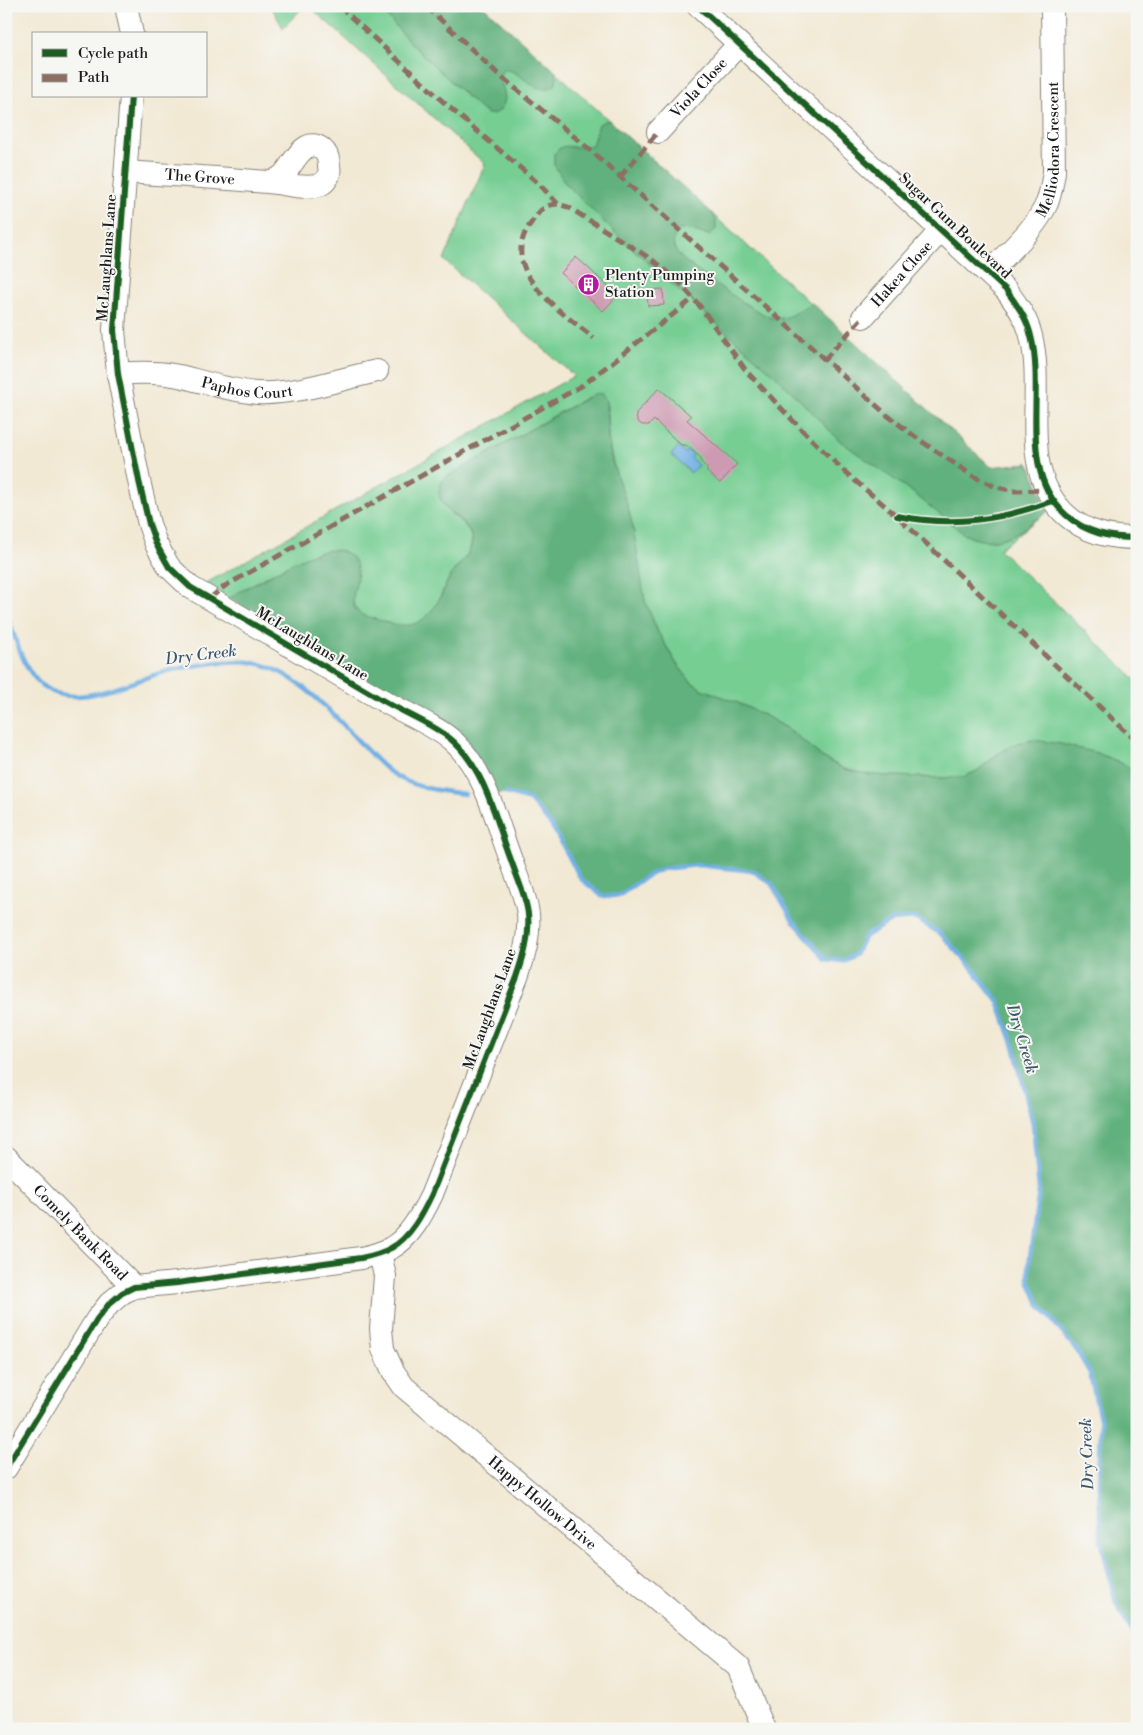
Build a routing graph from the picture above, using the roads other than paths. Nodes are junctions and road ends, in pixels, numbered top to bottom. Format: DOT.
graph roads {
  1 [pos="126,6"];
  2 [pos="698,6"];
  3 [pos="1052,6"];
  4 [pos="132,32"];
  5 [pos="740,44"];
  6 [pos="131,98"];
  7 [pos="658,132"];
  8 [pos="126,172"];
  9 [pos="273,182"];
  10 [pos="941,230"];
  11 [pos="988,273"];
  12 [pos="863,317"];
  13 [pos="377,371"];
  14 [pos="118,374"];
  15 [pos="1137,538"];
  16 [pos="6,1157"];
  17 [pos="380,1253"];
  18 [pos="134,1287"];
  19 [pos="6,1468"];
  20 [pos="764,1729"];
  1 -- 4 [label="street"];
  2 -- 5 [label="street, Sugar Gum Boulevard"];
  3 -- 11 [label="street, Melliodora Crescent"];
  5 -- 7 [label="street, Viola Close"];
  5 -- 10 [label="street, Sugar Gum Boulevard"];
  6 -- 8 [label="street, McLaughlans Lane"];
  8 -- 9 [label="street, The Grove"];
  8 -- 14 [label="street, McLaughlans Lane"];
  10 -- 11 [label="street, Sugar Gum Boulevard"];
  10 -- 12 [label="street, Hakea Close"];
  11 -- 15 [label="street, Sugar Gum Boulevard"];
  13 -- 14 [label="street, Paphos Court"];
  14 -- 17 [label="street, McLaughlans Lane"];
  16 -- 18 [label="street, Comely Bank Road"];
  17 -- 18 [label="street, McLaughlans Lane"];
  17 -- 20 [label="street, Happy Hollow Drive"];
  18 -- 19 [label="street, McLaughlans Lane"];
}
